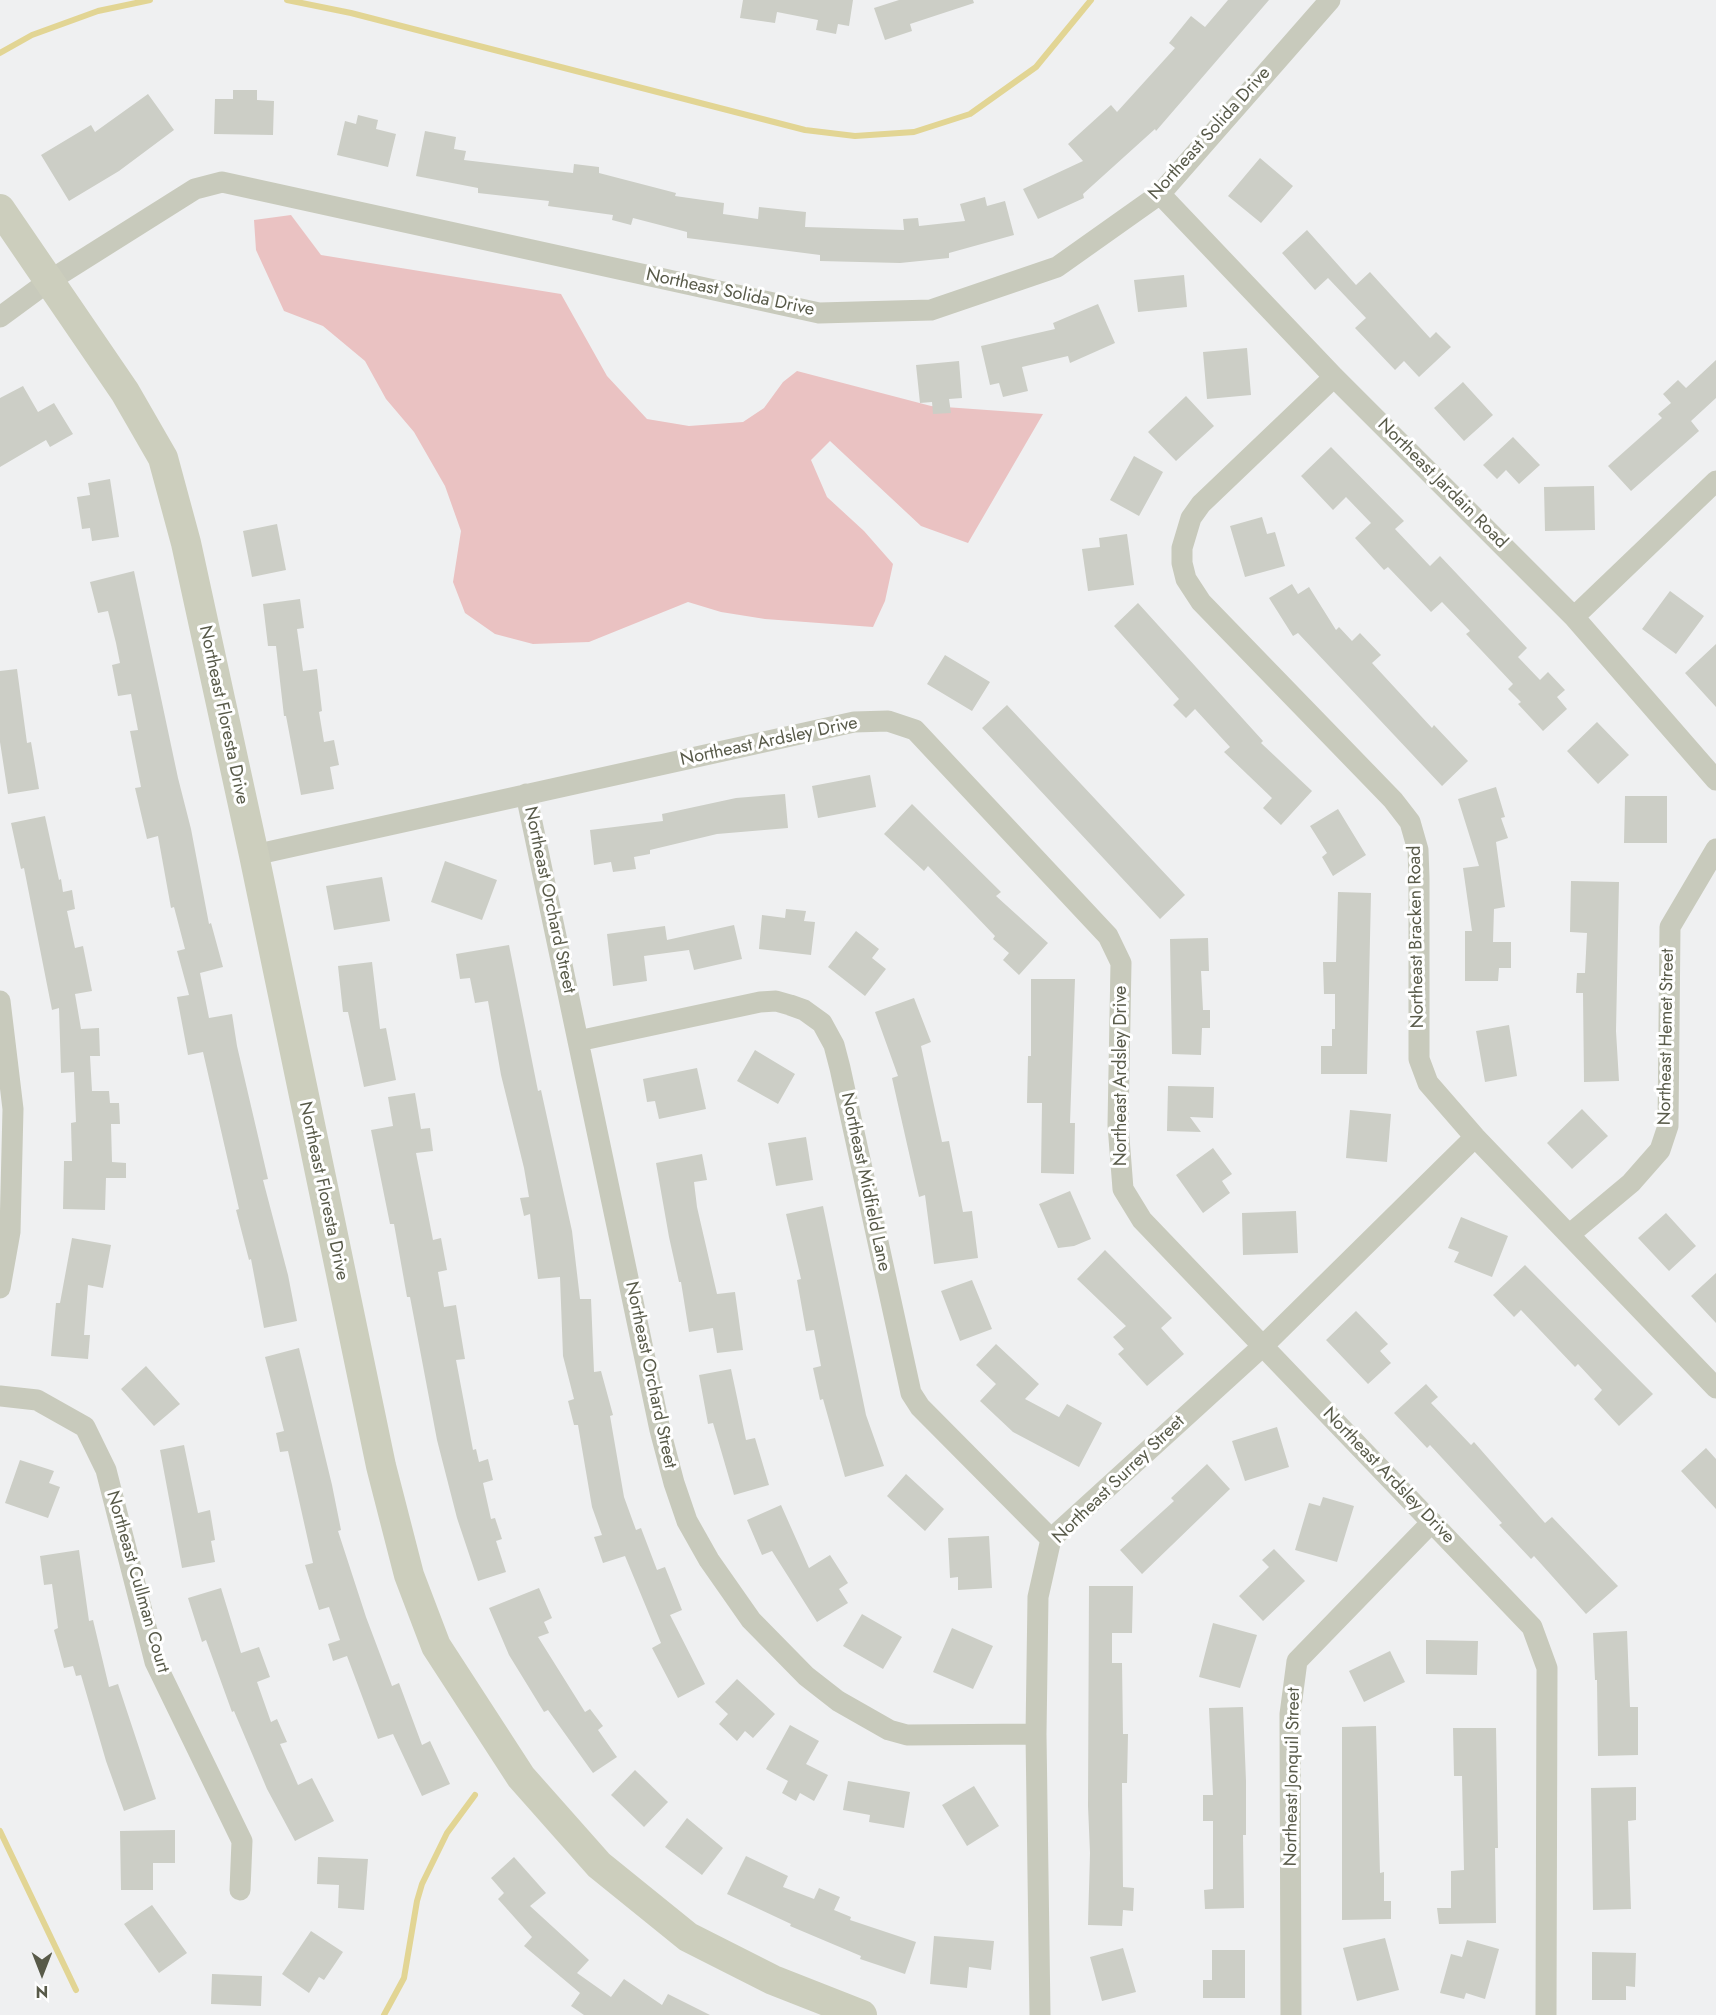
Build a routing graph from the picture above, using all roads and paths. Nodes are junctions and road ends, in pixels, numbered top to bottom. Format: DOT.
graph roads {
  1 [pos="1330,0"];
  2 [pos="1161,194"];
  3 [pos="0,209"];
  4 [pos="49,281"];
  5 [pos="0,317"];
  6 [pos="1334,377"];
  7 [pos="1716,481"];
  8 [pos="1574,617"];
  9 [pos="1716,780"];
  10 [pos="526,794"];
  11 [pos="1716,849"];
  12 [pos="254,855"];
  13 [pos="0,1001"];
  14 [pos="578,1041"];
  15 [pos="1475,1137"];
  16 [pos="1570,1234"];
  17 [pos="0,1288"];
  18 [pos="1264,1345"];
  19 [pos="1716,1388"];
  20 [pos="0,1396"];
  21 [pos="1432,1522"];
  22 [pos="1051,1539"];
  23 [pos="1036,1734"];
  24 [pos="240,1890"];
  25 [pos="862,2015"];
  26 [pos="1040,2015"];
  27 [pos="1291,2015"];
  28 [pos="1546,2015"];
  1 -- 2 [label="street, Northeast Solida Drive"];
  2 -- 4 [label="street, Northeast Solida Drive"];
  2 -- 6 [label="street, Northeast Jardain Road"];
  3 -- 4 [label="street, Northeast Floresta Drive"];
  4 -- 5 [label="street, Northeast Solida Drive"];
  4 -- 12 [label="street, Northeast Floresta Drive"];
  6 -- 8 [label="street, Northeast Jardain Road"];
  6 -- 15 [label="street, Northeast Bracken Road"];
  7 -- 8 [label="street"];
  8 -- 9 [label="street, Northeast Jardain Road"];
  10 -- 12 [label="street, Northeast Ardsley Drive"];
  10 -- 14 [label="street, Northeast Orchard Street"];
  10 -- 18 [label="street, Northeast Ardsley Drive"];
  11 -- 16 [label="street, Northeast Hemet Street"];
  12 -- 25 [label="street, Northeast Floresta Drive"];
  13 -- 17 [label="street"];
  14 -- 22 [label="street, Northeast Midfield Lane"];
  14 -- 23 [label="street, Northeast Orchard Street"];
  15 -- 16 [label="street, Northeast Bracken Road"];
  15 -- 18 [label="street, Northeast Surrey Street"];
  16 -- 19 [label="street, Northeast Bracken Road"];
  18 -- 21 [label="street, Northeast Ardsley Drive"];
  18 -- 22 [label="street, Northeast Surrey Street"];
  20 -- 24 [label="street, Northeast Cullman Court"];
  21 -- 27 [label="street, Northeast Jonquil Street"];
  21 -- 28 [label="street, Northeast Ardsley Drive"];
  22 -- 23 [label="street, Northeast Surrey Street"];
  23 -- 26 [label="street, Northeast Surrey Street"];
}
